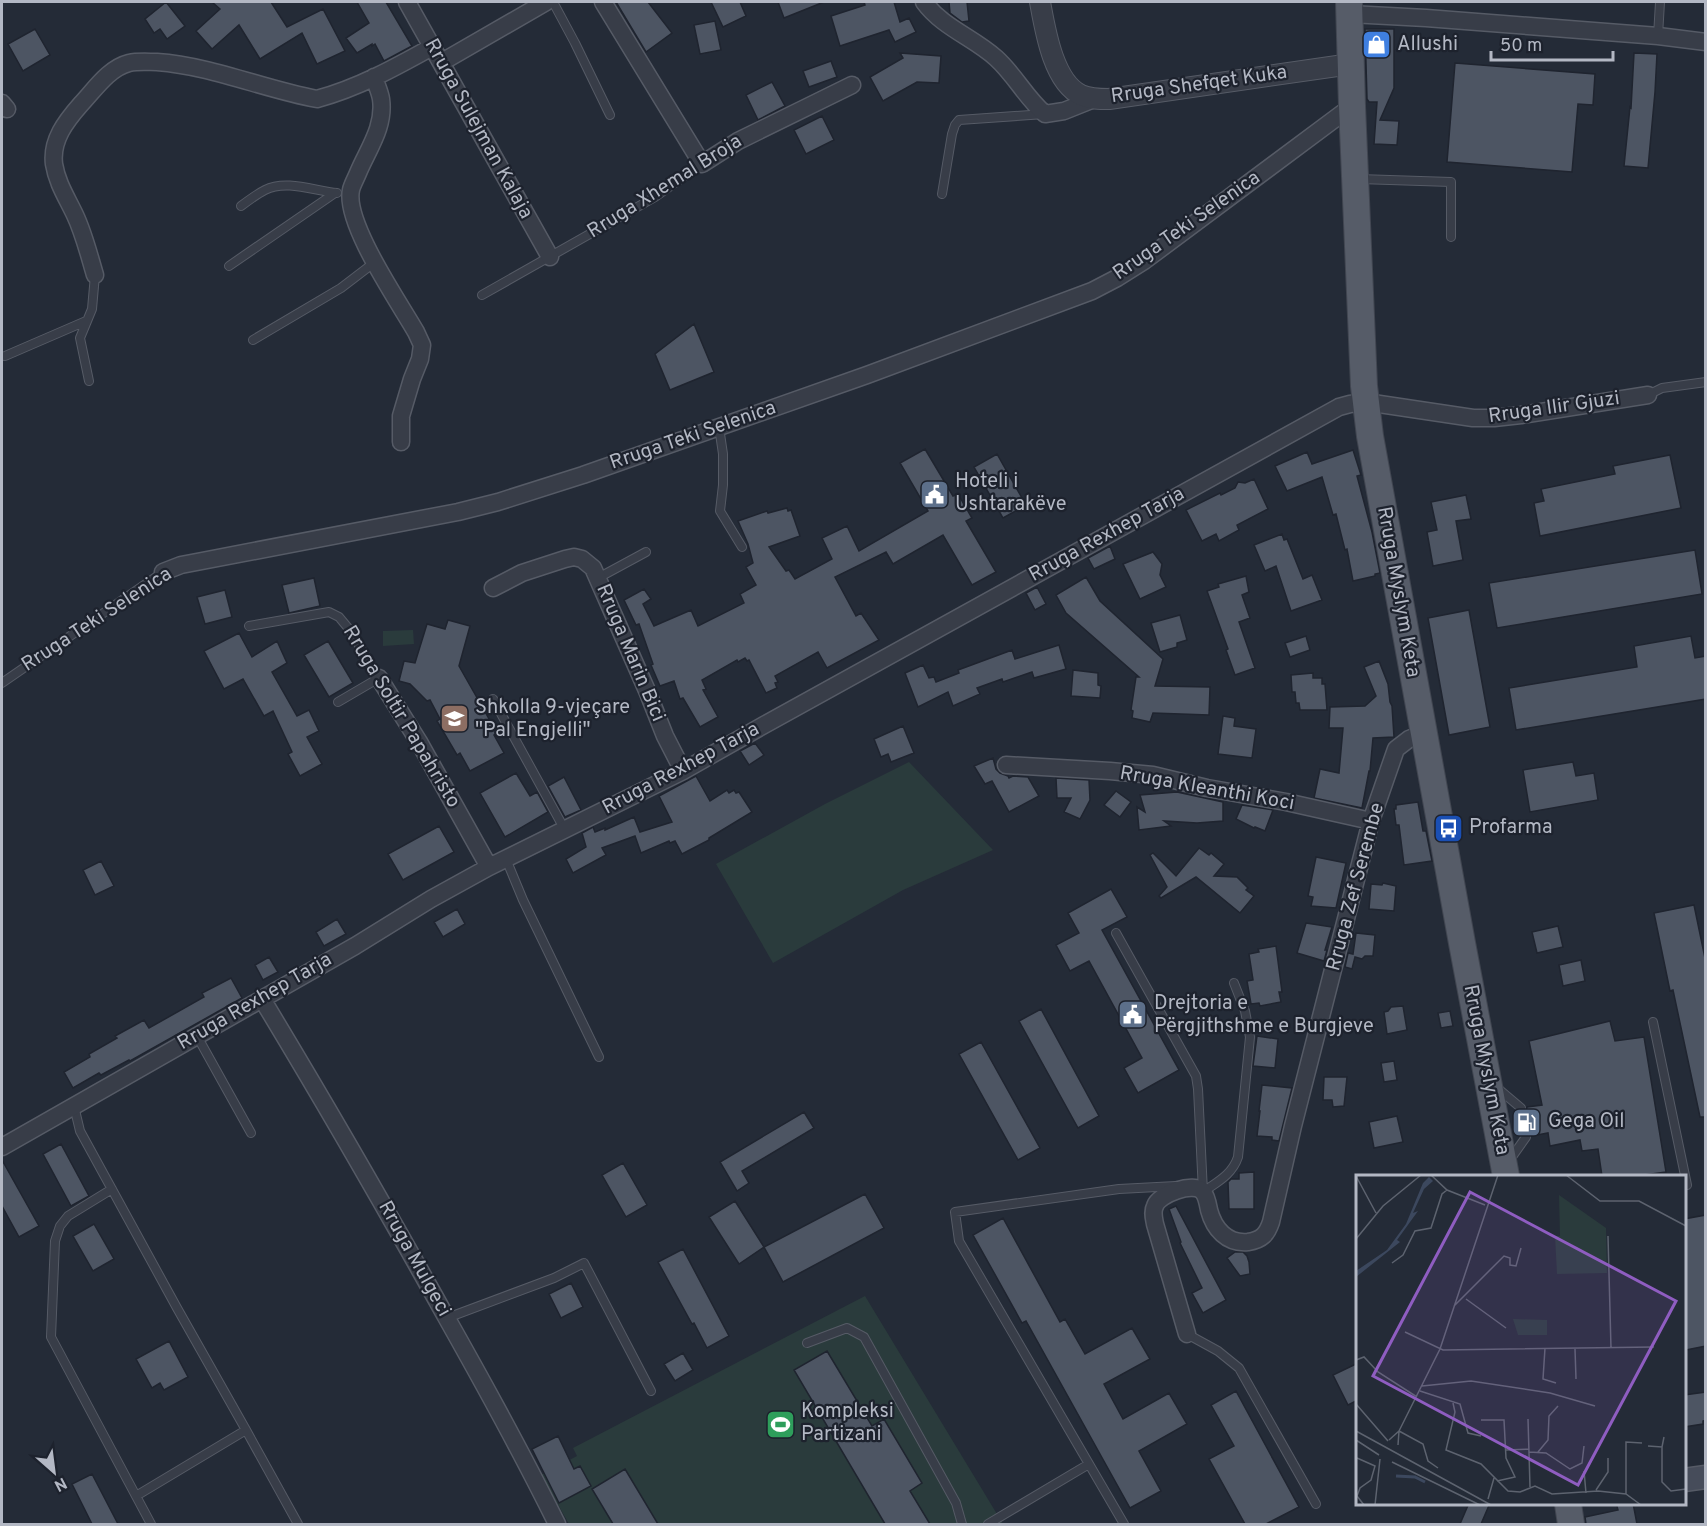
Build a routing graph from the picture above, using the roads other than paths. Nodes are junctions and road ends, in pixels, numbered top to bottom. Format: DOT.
graph roads {
  1 [pos="407,2"];
  2 [pos="546,2"];
  3 [pos="553,2"];
  4 [pos="603,2"];
  5 [pos="924,2"];
  6 [pos="1040,2"];
  7 [pos="1660,2"];
  8 [pos="1349,8"];
  9 [pos="1658,36"];
  10 [pos="1706,42"];
  11 [pos="432,46"];
  12 [pos="442,62"];
  13 [pos="1351,64"];
  14 [pos="374,77"];
  15 [pos="852,85"];
  16 [pos="1094,99"];
  17 [pos="1352,106"];
  18 [pos="1045,114"];
  19 [pos="610,116"];
  20 [pos="702,164"];
  21 [pos="1356,179"];
  22 [pos="343,192"];
  23 [pos="942,194"];
  24 [pos="241,206"];
  25 [pos="1451,237"];
  26 [pos="550,257"];
  27 [pos="375,262"];
  28 [pos="229,266"];
  29 [pos="95,275"];
  30 [pos="482,295"];
  31 [pos="86,321"];
  32 [pos="253,340"];
  33 [pos="5,356"];
  34 [pos="89,381"];
  35 [pos="1706,382"];
  36 [pos="1648,395"];
  37 [pos="1366,402"];
  38 [pos="719,427"];
  39 [pos="401,442"];
  40 [pos="742,547"];
  41 [pos="646,552"];
  42 [pos="163,572"];
  43 [pos="598,578"];
  44 [pos="493,588"];
  45 [pos="249,626"];
  46 [pos="379,678"];
  47 [pos="2,683"];
  48 [pos="493,699"];
  49 [pos="338,702"];
  50 [pos="1424,733"];
  51 [pos="1006,765"];
  52 [pos="683,771"];
  53 [pos="1371,821"];
  54 [pos="566,830"];
  55 [pos="506,859"];
  56 [pos="489,867"];
  57 [pos="1116,933"];
  58 [pos="1234,984"];
  59 [pos="262,999"];
  60 [pos="1653,1022"];
  61 [pos="197,1036"];
  62 [pos="599,1057"];
  63 [pos="1488,1080"];
  64 [pos="74,1105"];
  65 [pos="1521,1108"];
  66 [pos="251,1133"];
  67 [pos="1526,1137"];
  68 [pos="2,1147"];
  69 [pos="1505,1172"];
  70 [pos="1685,1175"];
  71 [pos="1686,1180"];
  72 [pos="1687,1185"];
  73 [pos="112,1189"];
  74 [pos="1196,1190"];
  75 [pos="447,1318"];
  76 [pos="1187,1334"];
  77 [pos="807,1343"];
  78 [pos="651,1391"];
  79 [pos="246,1430"];
  80 [pos="1089,1464"];
  81 [pos="1706,1477"];
  82 [pos="1686,1480"];
  83 [pos="136,1496"];
  84 [pos="1316,1504"];
  85 [pos="1568,1505"];
  86 [pos="151,1524"];
  87 [pos="298,1524"];
  88 [pos="557,1524"];
  89 [pos="962,1524"];
  90 [pos="988,1524"];
  91 [pos="1124,1524"];
  92 [pos="1571,1524"];
  1 -- 11 [label="street, Rruga Sulejman Kalaja"];
  2 -- 12 [label="street"];
  3 -- 19 [label="lane"];
  4 -- 20 [label="street"];
  5 -- 18 [label="street"];
  6 -- 16 [label="street, Rruga Shefqet Kuka"];
  7 -- 9 [label="lane"];
  8 -- 9 [label="street"];
  8 -- 13 [label="main road, Rruga Myslym Keta"];
  9 -- 10 [label="street"];
  11 -- 12 [label="street, Rruga Sulejman Kalaja"];
  11 -- 14 [label="street"];
  12 -- 26 [label="street, Rruga Sulejman Kalaja"];
  13 -- 16 [label="street, Rruga Shefqet Kuka"];
  13 -- 17 [label="main road, Rruga Myslym Keta"];
  14 -- 22 [label="street"];
  14 -- 29 [label="street"];
  15 -- 20 [label="street, Rruga Xhemal Broja"];
  16 -- 18 [label="street"];
  17 -- 21 [label="main road, Rruga Myslym Keta"];
  17 -- 38 [label="street, Rruga Teki Selenica"];
  18 -- 23 [label="lane"];
  20 -- 26 [label="lane, Rruga Xhemal Broja"];
  21 -- 25 [label="lane"];
  21 -- 37 [label="main road, Rruga Myslym Keta"];
  22 -- 24 [label="lane"];
  22 -- 27 [label="street"];
  22 -- 28 [label="lane"];
  26 -- 30 [label="lane, Rruga Xhemal Broja"];
  27 -- 32 [label="lane"];
  27 -- 39 [label="street"];
  29 -- 31 [label="lane"];
  31 -- 33 [label="lane"];
  31 -- 34 [label="lane"];
  35 -- 36 [label="lane, Rruga Ilir Gjuzi"];
  36 -- 37 [label="street, Rruga Ilir Gjuzi"];
  37 -- 50 [label="main road, Rruga Myslym Keta"];
  37 -- 52 [label="street, Rruga Rexhep Tarja"];
  38 -- 40 [label="lane"];
  38 -- 42 [label="street, Rruga Teki Selenica"];
  41 -- 43 [label="lane"];
  42 -- 47 [label="lane, Rruga Teki Selenica"];
  43 -- 44 [label="street, Rruga Marin Bici"];
  43 -- 52 [label="street, Rruga Marin Bici"];
  45 -- 46 [label="lane, Rruga Soltir Papahristo"];
  46 -- 49 [label="lane"];
  46 -- 56 [label="street, Rruga Soltir Papahristo"];
  48 -- 54 [label="lane"];
  50 -- 53 [label="street, Rruga Zef Serembe"];
  50 -- 63 [label="main road, Rruga Myslym Keta"];
  51 -- 53 [label="street, Rruga Kleanthi Koci"];
  52 -- 54 [label="street, Rruga Rexhep Tarja"];
  53 -- 74 [label="street, Rruga Zef Serembe"];
  54 -- 55 [label="street, Rruga Rexhep Tarja"];
  55 -- 56 [label="street, Rruga Rexhep Tarja"];
  55 -- 62 [label="lane"];
  56 -- 59 [label="street, Rruga Rexhep Tarja"];
  57 -- 74 [label="lane"];
  58 -- 74 [label="lane"];
  59 -- 61 [label="street, Rruga Rexhep Tarja"];
  59 -- 75 [label="street, Rruga Mulgeci"];
  60 -- 70 [label="lane"];
  61 -- 64 [label="street, Rruga Rexhep Tarja"];
  61 -- 66 [label="lane"];
  63 -- 65 [label="lane"];
  63 -- 69 [label="main road, Rruga Myslym Keta"];
  64 -- 68 [label="street, Rruga Rexhep Tarja"];
  64 -- 73 [label="lane"];
  67 -- 69 [label="lane"];
  71 -- 72 [label="lane"];
  73 -- 79 [label="lane"];
  73 -- 83 [label="lane"];
  74 -- 76 [label="street"];
  74 -- 80 [label="lane"];
  75 -- 78 [label="lane"];
  75 -- 88 [label="street, Rruga Mulgeci"];
  76 -- 84 [label="lane"];
  77 -- 89 [label="lane"];
  79 -- 83 [label="lane"];
  79 -- 87 [label="lane"];
  80 -- 90 [label="lane"];
  80 -- 91 [label="lane"];
  81 -- 82 [label="main road"];
  83 -- 86 [label="lane"];
  85 -- 92 [label="main road"];
}
